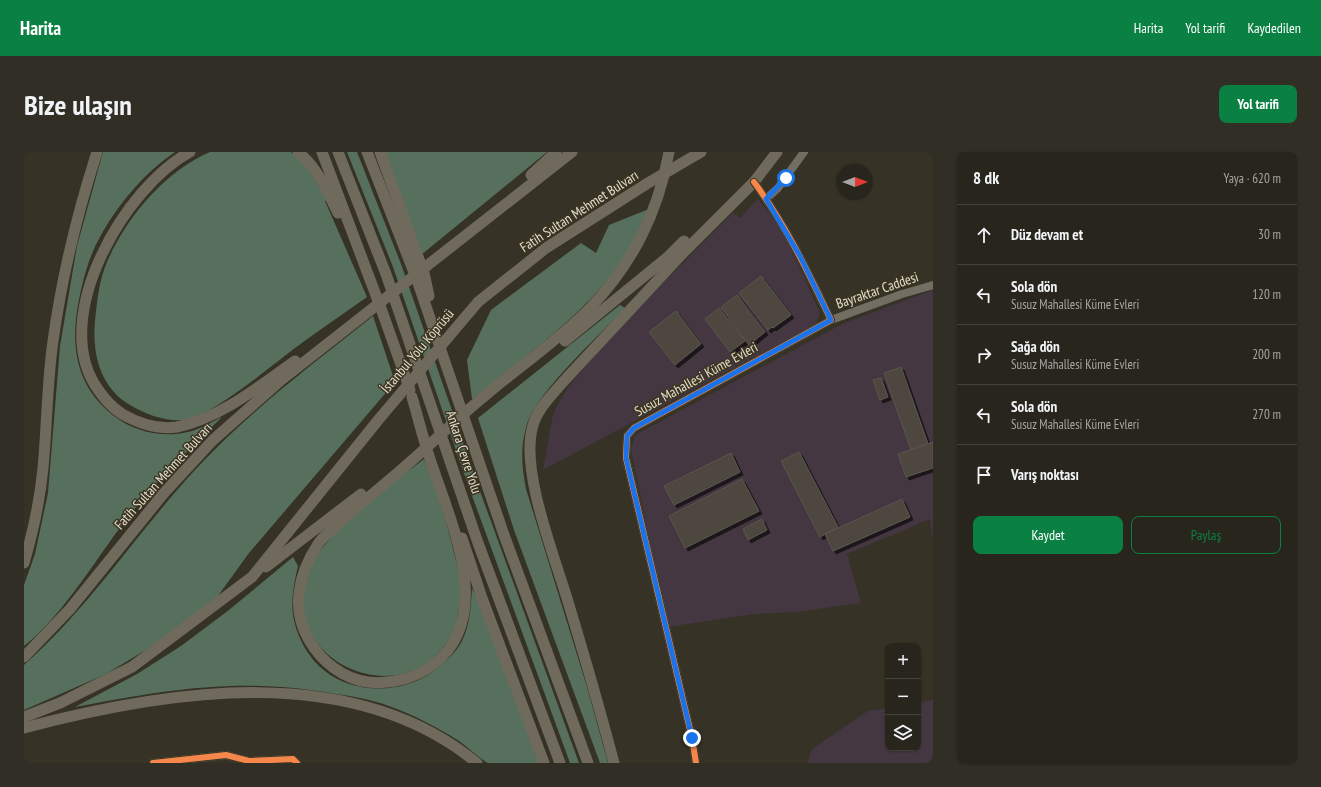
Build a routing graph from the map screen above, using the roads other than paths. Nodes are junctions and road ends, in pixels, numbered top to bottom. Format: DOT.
graph roads {
  1 [pos="97,152"];
  2 [pos="190,152"];
  3 [pos="298,152"];
  4 [pos="322,152"];
  5 [pos="338,152"];
  6 [pos="366,152"];
  7 [pos="380,152"];
  8 [pos="556,152"];
  9 [pos="572,152"];
  10 [pos="669,152"];
  11 [pos="701,152"];
  12 [pos="774,152"];
  13 [pos="777,152"];
  14 [pos="804,152"];
  15 [pos="754,182"];
  16 [pos="766,199"];
  17 [pos="442,253"];
  18 [pos="933,285"];
  19 [pos="478,302"];
  20 [pos="384,314"];
  21 [pos="360,317"];
  22 [pos="831,320"];
  23 [pos="443,355"];
  24 [pos="490,395"];
  25 [pos="412,397"];
  26 [pos="403,464"];
  27 [pos="24,563"];
  28 [pos="252,577"];
  29 [pos="24,657"];
  30 [pos="24,717"];
  31 [pos="24,728"];
  32 [pos="153,763"];
  33 [pos="297,763"];
  34 [pos="477,763"];
  35 [pos="544,763"];
  36 [pos="560,763"];
  37 [pos="588,763"];
  38 [pos="614,763"];
  39 [pos="696,763"];
  1 -- 27 [label="highway"];
  2 -- 21 [label="highway"];
  3 -- 20 [label="highway"];
  4 -- 20 [label="highway"];
  5 -- 36 [label="highway, Ankara Çevre Yolu"];
  6 -- 23 [label="highway, Ankara Çevre Yolu"];
  7 -- 23 [label="highway"];
  8 -- 17 [label="highway"];
  9 -- 17 [label="highway"];
  10 -- 24 [label="highway"];
  11 -- 19 [label="highway, Fatih Sultan Mehmet Bulvarı"];
  12 -- 24 [label="highway"];
  13 -- 15 [label="highway"];
  14 -- 16 [label="street"];
  15 -- 16 [label="street"];
  15 -- 38 [label="highway"];
  16 -- 22 [label="street"];
  17 -- 21 [label="highway"];
  18 -- 22 [label="street, Bayraktar Caddesi"];
  19 -- 28 [label="highway, İstanbul Yolu Köprüsü"];
  20 -- 25 [label="highway"];
  21 -- 29 [label="highway, Fatih Sultan Mehmet Bulvarı"];
  22 -- 39 [label="street, Susuz Mahallesi Küme Evleri"];
  23 -- 37 [label="highway, Ankara Çevre Yolu"];
  24 -- 26 [label="highway"];
  25 -- 26 [label="highway"];
  25 -- 35 [label="highway"];
  26 -- 28 [label="highway"];
  28 -- 30 [label="highway"];
  31 -- 34 [label="highway"];
  32 -- 33 [label="street"];
}
